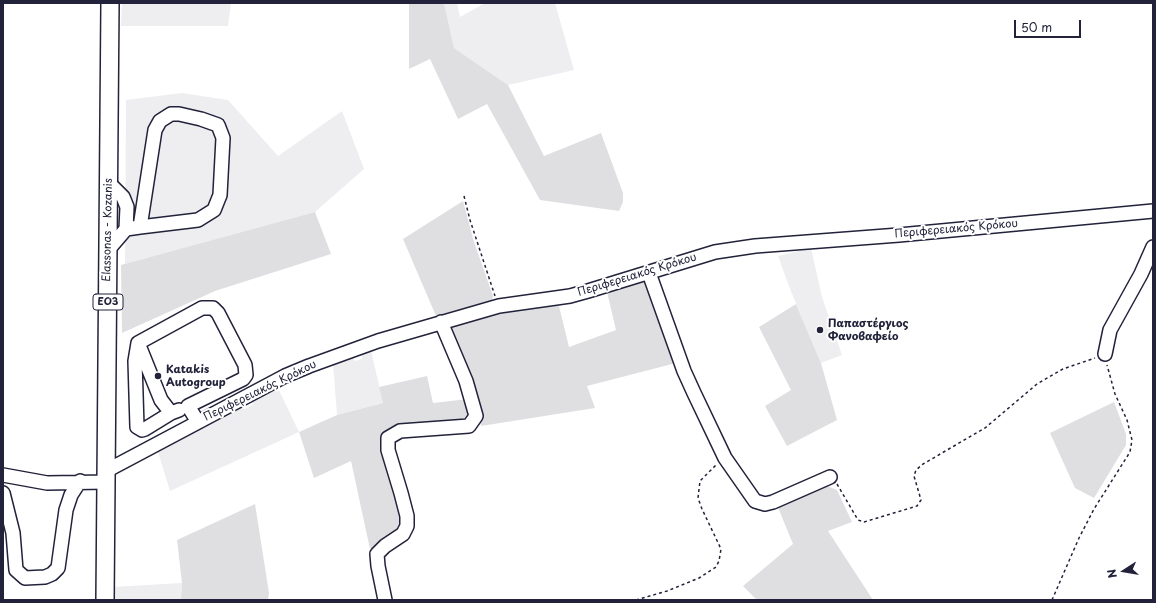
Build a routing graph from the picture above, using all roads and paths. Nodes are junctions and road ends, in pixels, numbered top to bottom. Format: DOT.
graph roads {
  1 [pos="110,3"];
  2 [pos="109,183"];
  3 [pos="464,196"];
  4 [pos="1153,211"];
  5 [pos="140,227"];
  6 [pos="126,229"];
  7 [pos="1153,247"];
  8 [pos="108,250"];
  9 [pos="649,273"];
  10 [pos="498,306"];
  11 [pos="441,322"];
  12 [pos="138,343"];
  13 [pos="1105,354"];
  14 [pos="188,406"];
  15 [pos="171,413"];
  16 [pos="198,422"];
  17 [pos="725,458"];
  18 [pos="3,476"];
  19 [pos="106,477"];
  20 [pos="830,477"];
  21 [pos="80,481"];
  22 [pos="3,493"];
  23 [pos="105,600"];
  24 [pos="385,600"];
  25 [pos="636,600"];
  26 [pos="1052,600"];
  1 -- 2 [label="main road, Elassonas - Kozanis / ΕΟ3"];
  2 -- 6 [label="street"];
  2 -- 8 [label="main road, Elassonas - Kozanis / ΕΟ3"];
  3 -- 10 [label="path"];
  4 -- 9 [label="street, Περιφερειακός Κρόκου"];
  5 -- 5 [label="street"];
  5 -- 6 [label="street"];
  6 -- 8 [label="street"];
  7 -- 13 [label="street"];
  8 -- 19 [label="main road, Elassonas - Kozanis / ΕΟ3"];
  9 -- 10 [label="street, Περιφερειακός Κρόκου"];
  9 -- 17 [label="street"];
  10 -- 11 [label="street, Περιφερειακός Κρόκου"];
  11 -- 16 [label="street, Περιφερειακός Κρόκου"];
  11 -- 24 [label="street"];
  12 -- 14 [label="street"];
  12 -- 15 [label="street"];
  12 -- 15 [label="street"];
  13 -- 20 [label="path"];
  13 -- 26 [label="path"];
  14 -- 15 [label="street"];
  14 -- 16 [label="street"];
  16 -- 19 [label="street, Περιφερειακός Κρόκου"];
  17 -- 20 [label="street"];
  17 -- 25 [label="path"];
  18 -- 21 [label="street"];
  19 -- 21 [label="street"];
  19 -- 23 [label="main road, Elassonas - Kozanis / ΕΟ3"];
  21 -- 22 [label="street"];
}
